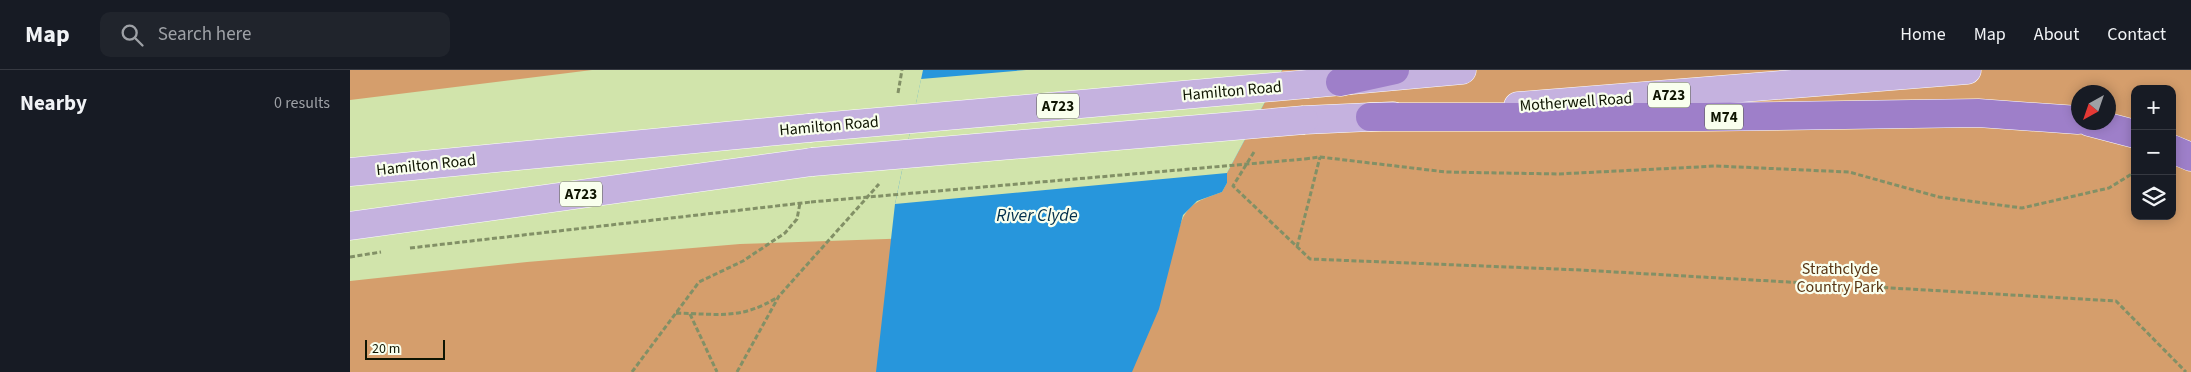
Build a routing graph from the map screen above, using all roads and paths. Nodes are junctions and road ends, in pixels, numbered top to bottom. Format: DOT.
graph roads {
  1 [pos="902,70"];
  2 [pos="1395,70"];
  3 [pos="1462,70"];
  4 [pos="1967,70"];
  5 [pos="1340,82"];
  6 [pos="896,98"];
  7 [pos="1370,117"];
  8 [pos="1304,120"];
  9 [pos="2071,120"];
  10 [pos="2116,129"];
  11 [pos="2131,133"];
  12 [pos="1256,150"];
  13 [pos="2176,151"];
  14 [pos="1320,157"];
  15 [pos="2191,157"];
  16 [pos="350,172"];
  17 [pos="2131,174"];
  18 [pos="881,182"];
  19 [pos="800,203"];
  20 [pos="350,226"];
  21 [pos="1297,247"];
  22 [pos="408,248"];
  23 [pos="388,251"];
  24 [pos="350,257"];
  25 [pos="779,296"];
  26 [pos="676,313"];
  27 [pos="690,313"];
  28 [pos="632,372"];
  29 [pos="717,372"];
  30 [pos="737,372"];
  31 [pos="2186,372"];
  1 -- 6 [label="path"];
  2 -- 5 [label="highway"];
  3 -- 5 [label="main road, A723"];
  4 -- 7 [label="main road, Motherwell Road / A723"];
  5 -- 16 [label="main road, Hamilton Road / A723, bridge"];
  7 -- 8 [label="main road, Motherwell Road / A723"];
  7 -- 9 [label="highway, M74"];
  8 -- 20 [label="main road, Hamilton Road / A723, bridge"];
  10 -- 11 [label="highway"];
  12 -- 21 [label="path"];
  13 -- 15 [label="highway"];
  14 -- 17 [label="path"];
  14 -- 19 [label="path, bridge"];
  14 -- 21 [label="path"];
  18 -- 25 [label="path"];
  19 -- 22 [label="path"];
  19 -- 26 [label="path"];
  21 -- 31 [label="path"];
  23 -- 24 [label="path"];
  25 -- 27 [label="path"];
  25 -- 30 [label="path"];
  26 -- 27 [label="path"];
  26 -- 28 [label="path"];
  27 -- 29 [label="path"];
}
